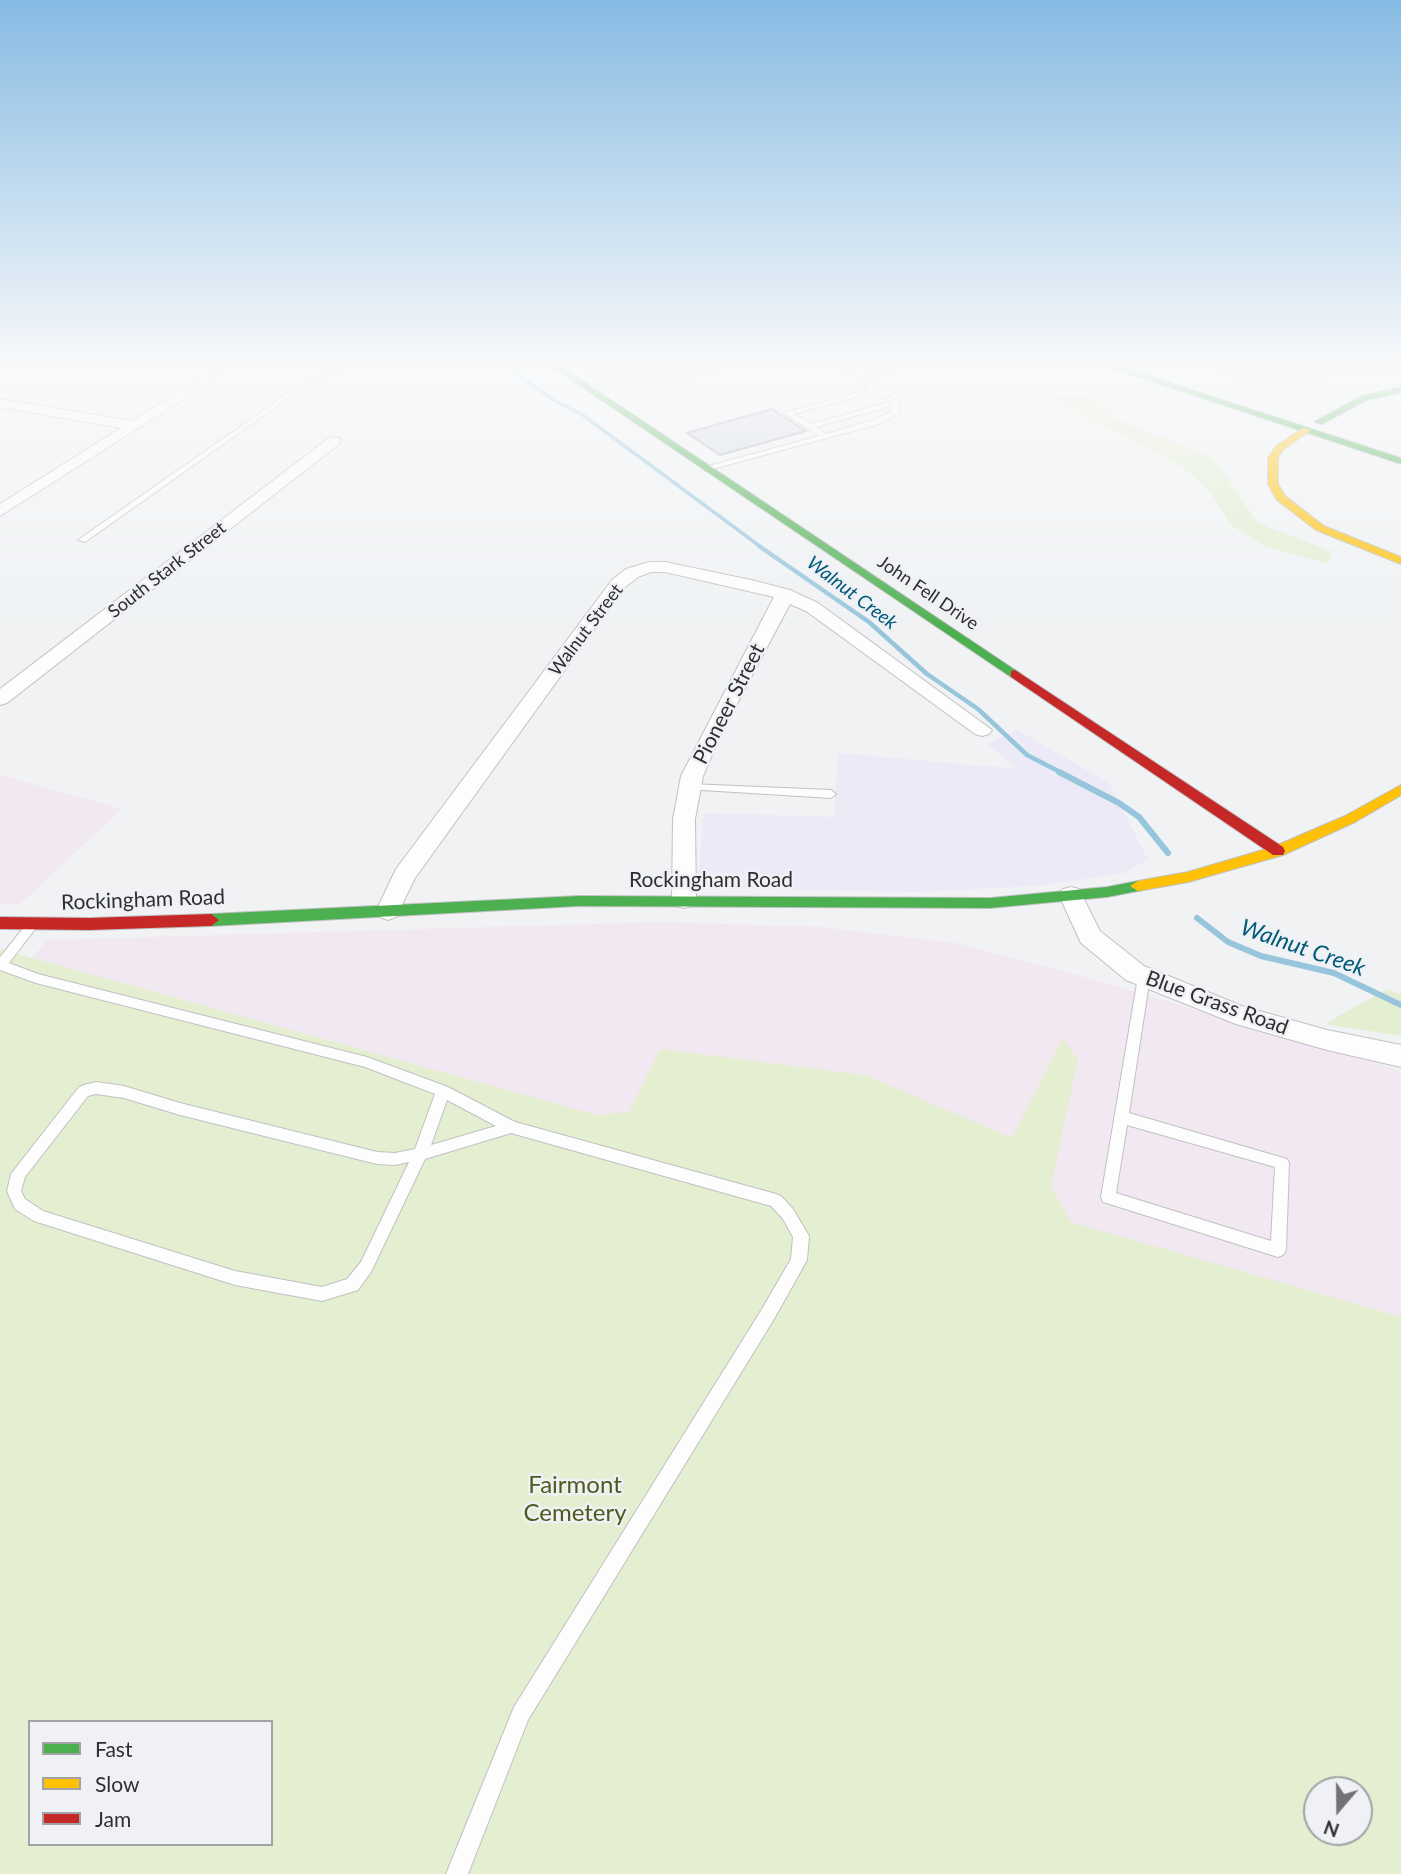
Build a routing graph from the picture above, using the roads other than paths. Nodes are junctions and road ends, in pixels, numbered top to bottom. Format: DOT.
graph roads {
  1 [pos="89,454"];
  2 [pos="204,454"];
  3 [pos="317,454"];
  4 [pos="686,454"];
  5 [pos="760,454"];
  6 [pos="1275,454"];
  7 [pos="1384,454"];
  8 [pos="1401,461"];
  9 [pos="708,469"];
  10 [pos="0,511"];
  11 [pos="82,540"];
  12 [pos="1401,561"];
  13 [pos="783,594"];
  14 [pos="0,672"];
  15 [pos="26,678"];
  16 [pos="0,699"];
  17 [pos="982,730"];
  18 [pos="690,787"];
  19 [pos="1401,789"];
  20 [pos="831,794"];
  21 [pos="1278,851"];
  22 [pos="1071,895"];
  23 [pos="684,900"];
  24 [pos="388,911"];
  25 [pos="0,923"];
  26 [pos="34,924"];
  27 [pos="0,965"];
  28 [pos="1144,977"];
  29 [pos="1401,1056"];
  30 [pos="443,1091"];
  31 [pos="1121,1117"];
  32 [pos="510,1127"];
  33 [pos="421,1154"];
  34 [pos="457,1874"];
  1 -- 10 [label="street"];
  2 -- 11 [label="lane"];
  3 -- 15 [label="street, South Stark Street"];
  4 -- 9 [label="street, John Fell Drive"];
  5 -- 9 [label="lane"];
  6 -- 12 [label="street"];
  7 -- 8 [label="street"];
  9 -- 21 [label="street, John Fell Drive"];
  13 -- 17 [label="street, Walnut Street"];
  13 -- 18 [label="street, Pioneer Street"];
  13 -- 24 [label="street, Walnut Street"];
  14 -- 15 [label="street"];
  15 -- 16 [label="street, South Stark Street"];
  18 -- 20 [label="lane"];
  18 -- 23 [label="street, Pioneer Street"];
  19 -- 21 [label="street, Rockingham Road"];
  21 -- 22 [label="street, Rockingham Road"];
  22 -- 23 [label="street, Rockingham Road"];
  22 -- 28 [label="street, Blue Grass Road"];
  23 -- 24 [label="street, Rockingham Road"];
  24 -- 26 [label="street, Rockingham Road"];
  25 -- 26 [label="street, Rockingham Road"];
  26 -- 27 [label="lane"];
  27 -- 30 [label="lane"];
  28 -- 29 [label="street, Blue Grass Road"];
  28 -- 31 [label="lane"];
  30 -- 32 [label="lane"];
  30 -- 33 [label="lane"];
  31 -- 31 [label="lane"];
  32 -- 33 [label="lane"];
  32 -- 34 [label="lane"];
  33 -- 33 [label="lane"];
}
